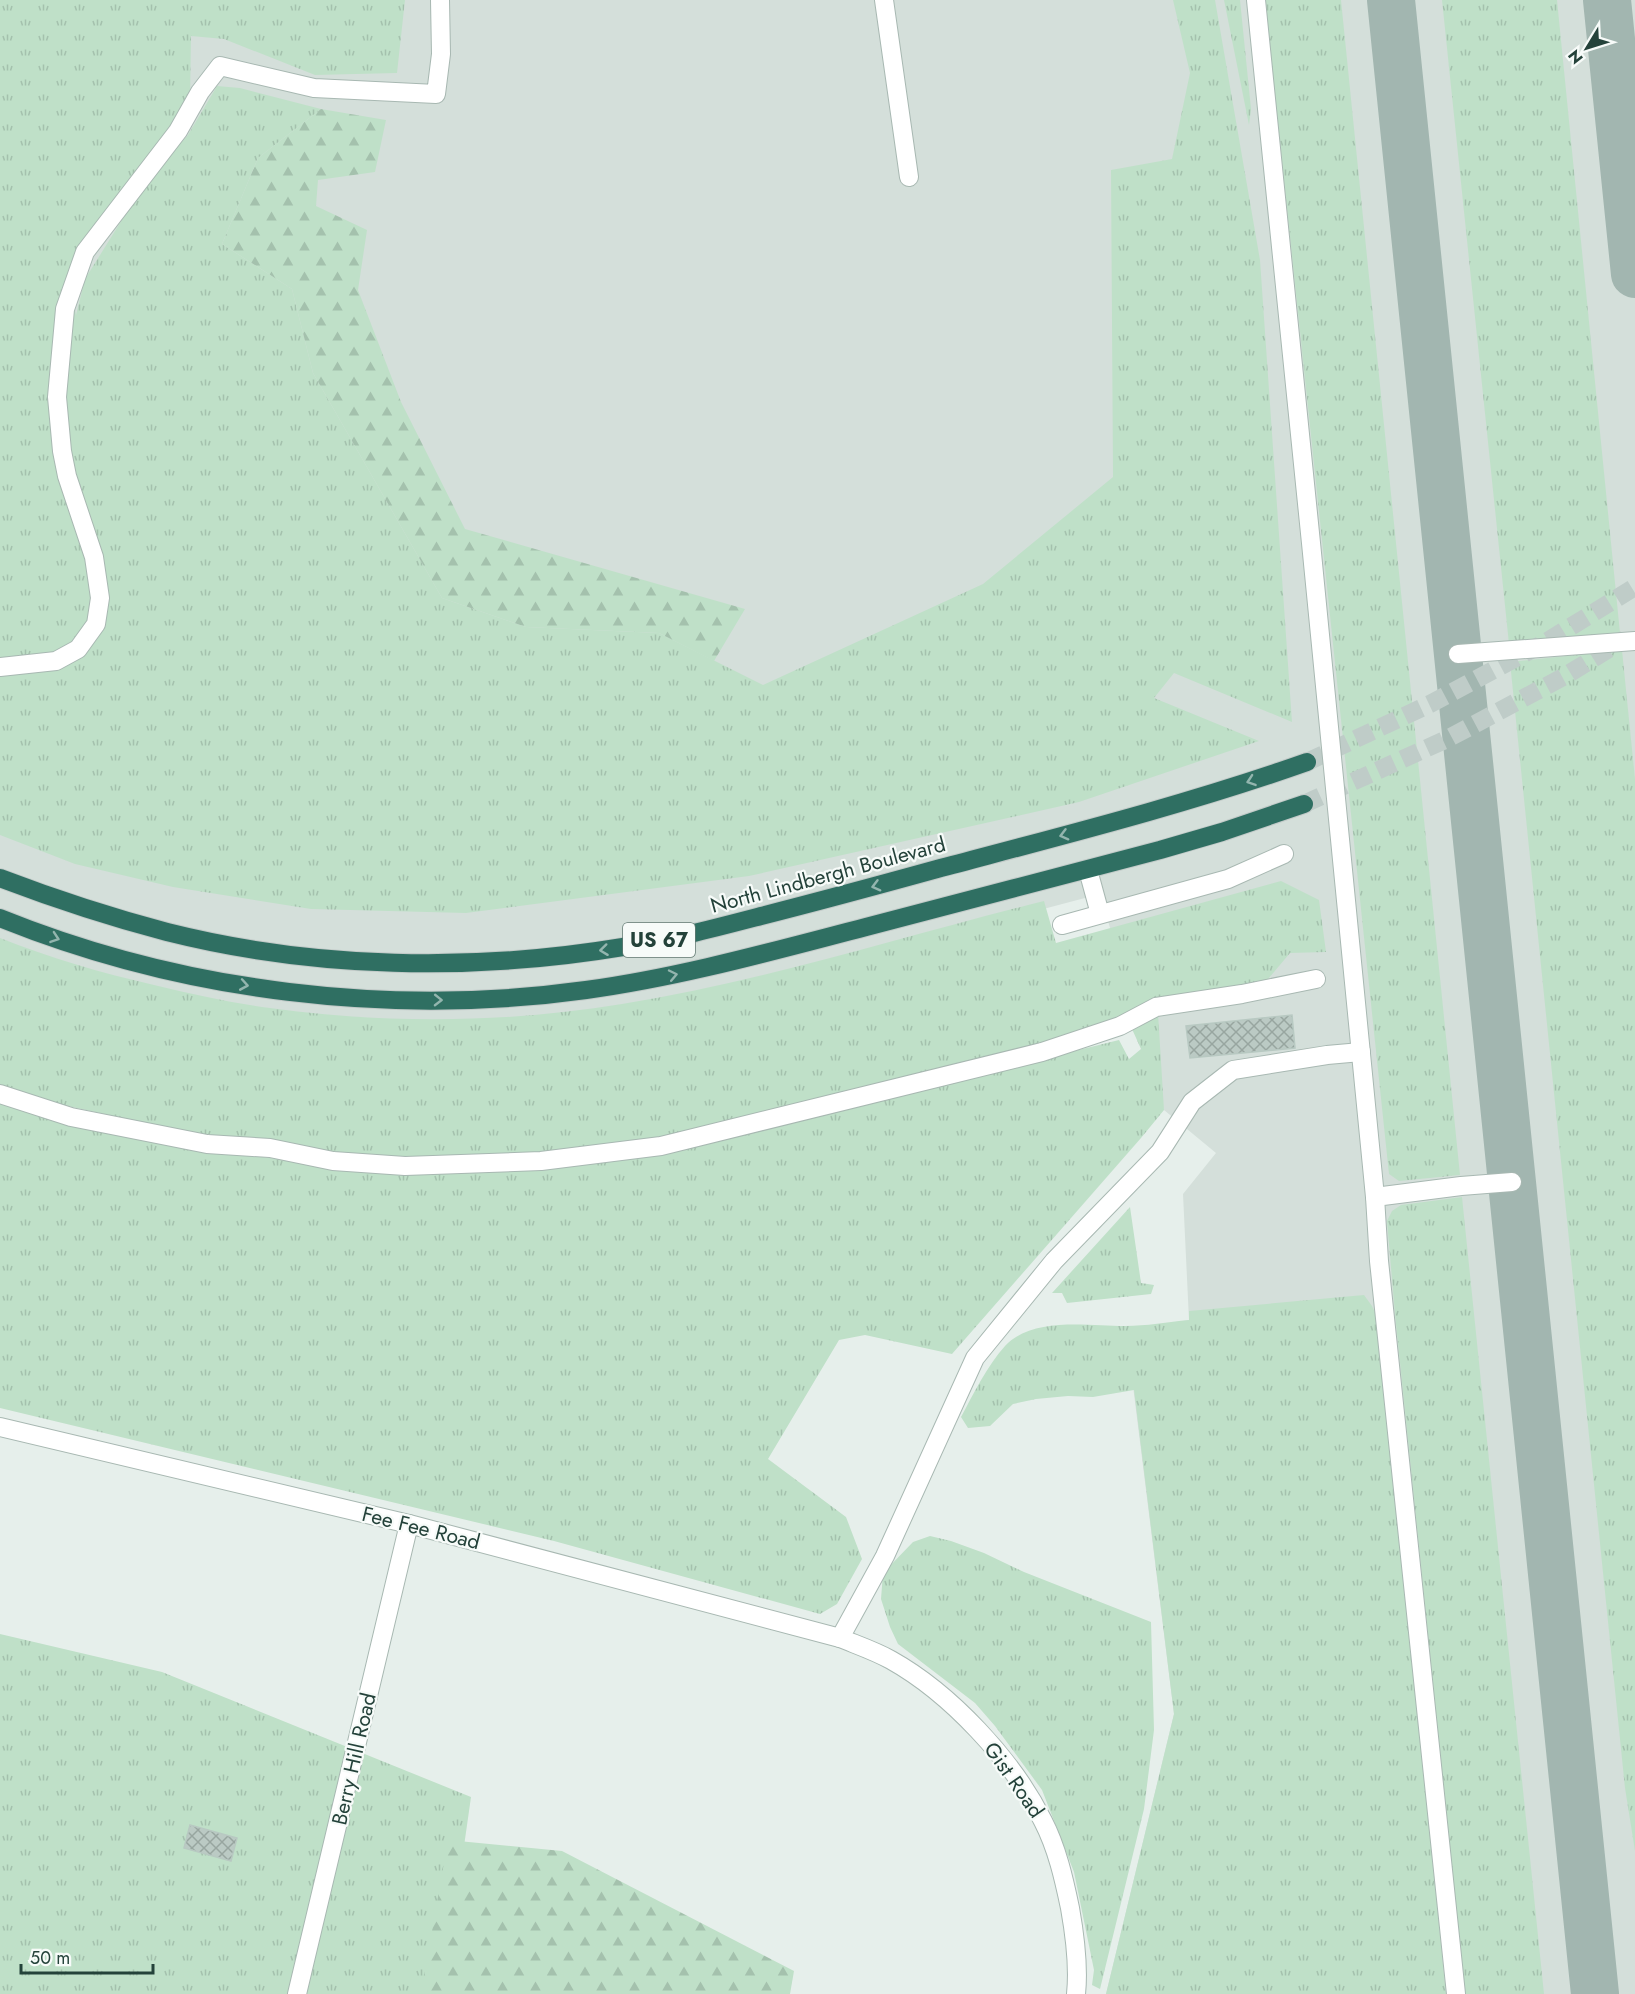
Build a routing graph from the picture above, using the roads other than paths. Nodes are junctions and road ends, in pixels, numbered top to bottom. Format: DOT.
graph roads {
  1 [pos="440,0"];
  2 [pos="884,0"];
  3 [pos="1256,0"];
  4 [pos="909,177"];
  5 [pos="1635,641"];
  6 [pos="1458,654"];
  7 [pos="0,667"];
  8 [pos="1307,762"];
  9 [pos="1304,804"];
  10 [pos="1284,854"];
  11 [pos="1088,870"];
  12 [pos="0,878"];
  13 [pos="1100,914"];
  14 [pos="0,918"];
  15 [pos="1062,925"];
  16 [pos="1316,980"];
  17 [pos="1361,1052"];
  18 [pos="0,1094"];
  19 [pos="1512,1182"];
  20 [pos="1375,1197"];
  21 [pos="0,1427"];
  22 [pos="409,1524"];
  23 [pos="840,1638"];
  24 [pos="297,1994"];
  25 [pos="1076,1994"];
  26 [pos="1456,1994"];
  1 -- 7 [label="street"];
  2 -- 4 [label="street"];
  3 -- 17 [label="street"];
  5 -- 6 [label="street"];
  8 -- 12 [label="highway, North Lindbergh Boulevard / US 67, one-way"];
  9 -- 11 [label="highway, US 67"];
  10 -- 13 [label="street"];
  11 -- 13 [label="street"];
  14 -- 11 [label="highway, US 67, one-way"];
  13 -- 15 [label="street"];
  16 -- 18 [label="street"];
  17 -- 20 [label="street"];
  17 -- 23 [label="street"];
  19 -- 20 [label="street"];
  20 -- 26 [label="street"];
  21 -- 22 [label="street, Fee Fee Road"];
  22 -- 23 [label="street, Fee Fee Road"];
  22 -- 24 [label="street, Berry Hill Road"];
  23 -- 25 [label="street, Gist Road"];
}
